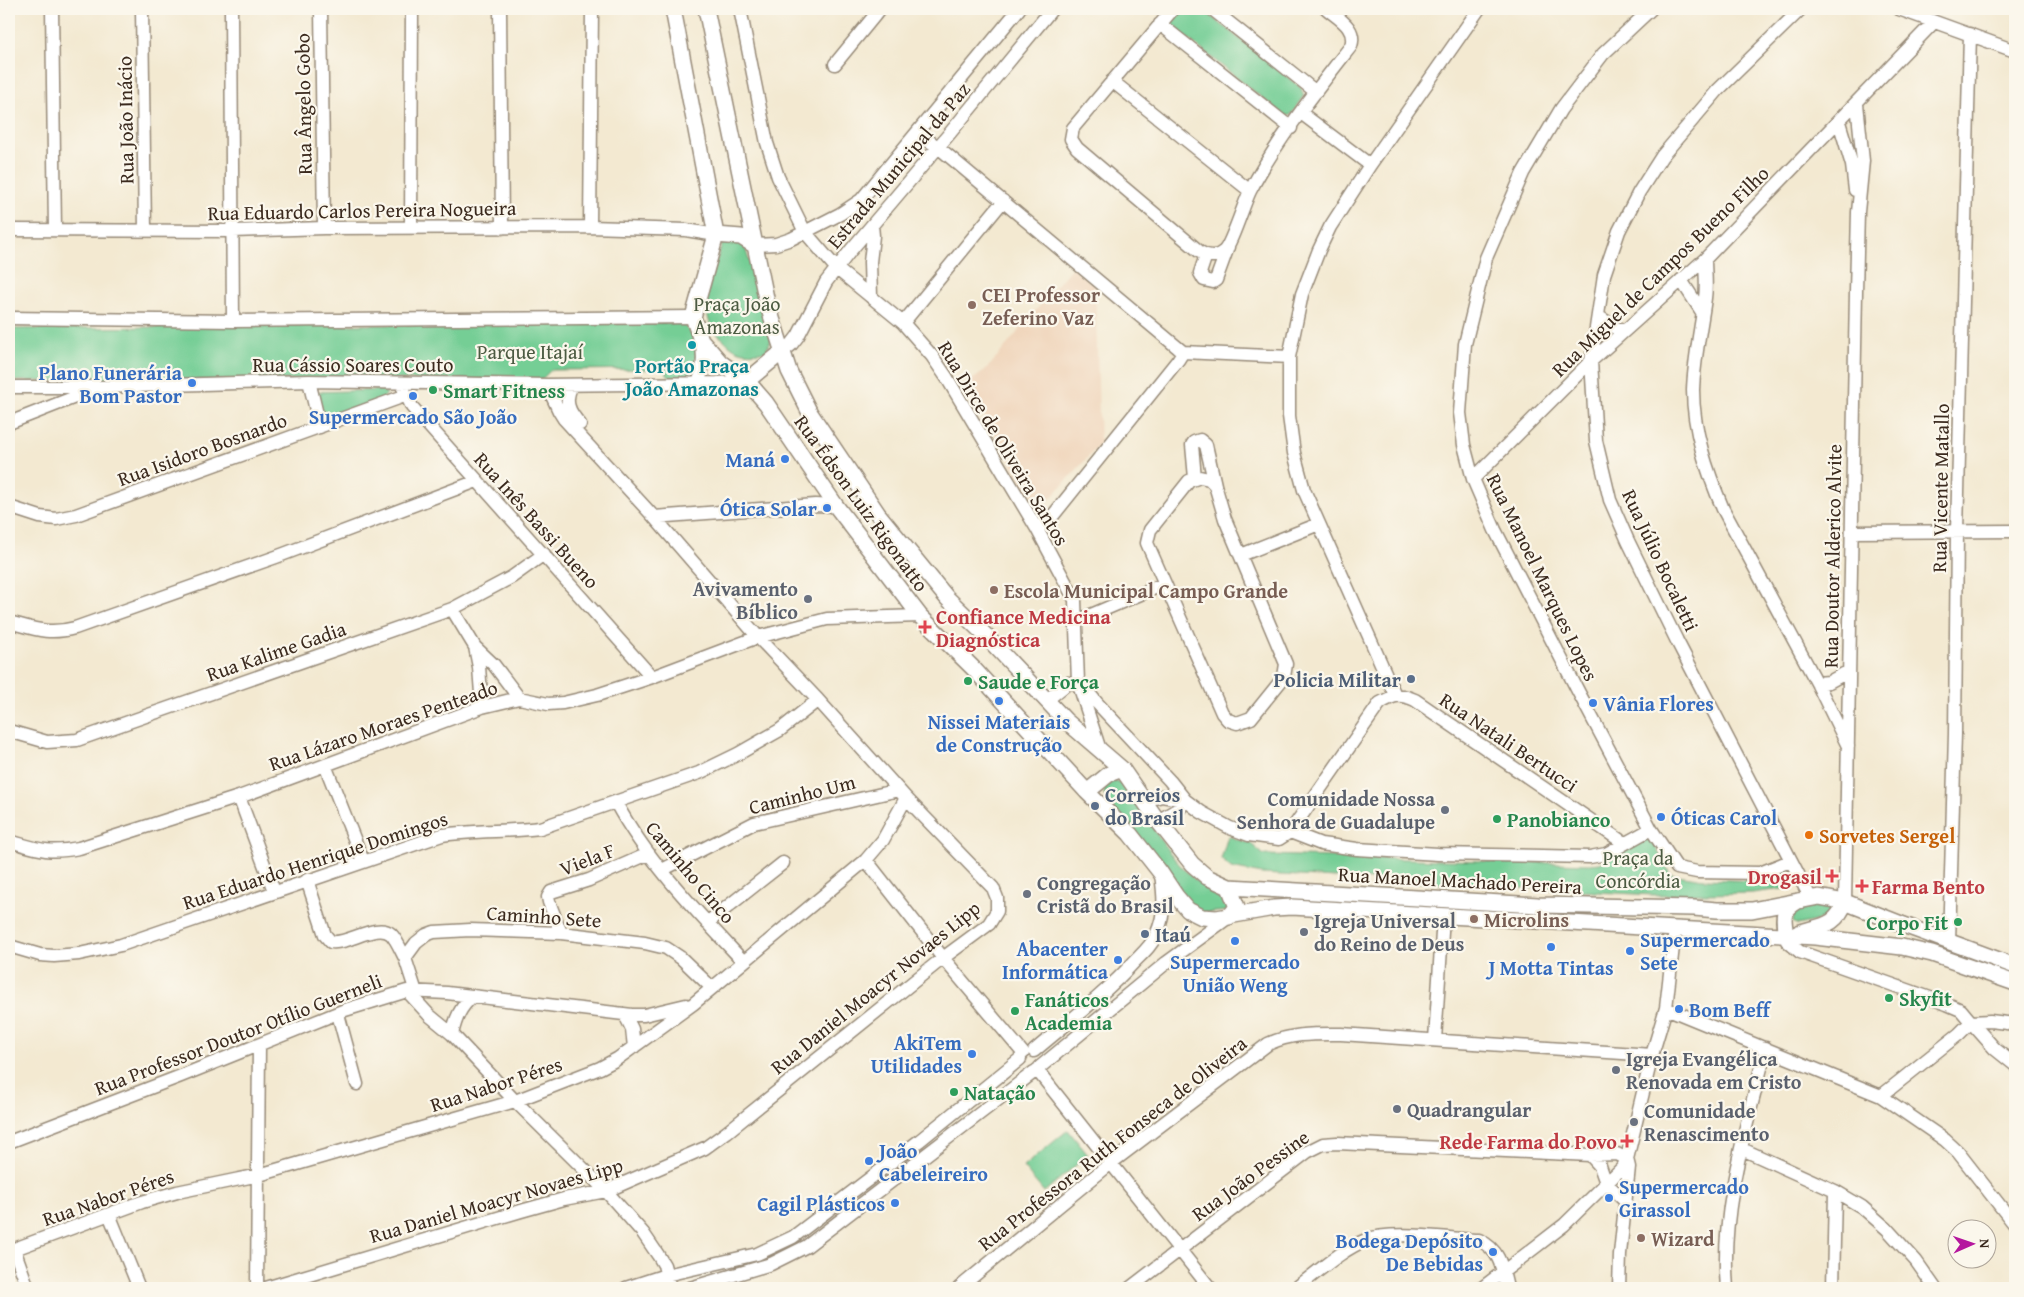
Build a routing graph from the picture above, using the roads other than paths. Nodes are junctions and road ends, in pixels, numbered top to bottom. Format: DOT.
graph roads {
  1 [pos="52,9"];
  2 [pos="142,9"];
  3 [pos="231,9"];
  4 [pos="321,9"];
  5 [pos="412,9"];
  6 [pos="500,9"];
  7 [pos="592,9"];
  8 [pos="673,9"];
  9 [pos="706,9"];
  10 [pos="740,9"];
  11 [pos="880,9"];
  12 [pos="1019,9"];
  13 [pos="1052,9"];
  14 [pos="1173,9"];
  15 [pos="1212,9"];
  16 [pos="1327,9"];
  17 [pos="1651,9"];
  18 [pos="1801,9"];
  19 [pos="1899,9"];
  20 [pos="1472,11"];
  21 [pos="1934,22"];
  22 [pos="1160,24"];
  23 [pos="1970,34"];
  24 [pos="2015,52"];
  25 [pos="836,64"];
  26 [pos="1112,81"];
  27 [pos="1316,92"];
  28 [pos="1857,104"];
  29 [pos="1301,113"];
  30 [pos="1840,122"];
  31 [pos="1291,128"];
  32 [pos="917,133"];
  33 [pos="938,147"];
  34 [pos="1370,165"];
  35 [pos="1250,191"];
  36 [pos="1003,202"];
  37 [pos="1858,212"];
  38 [pos="872,225"];
  39 [pos="590,227"];
  40 [pos="324,228"];
  41 [pos="411,228"];
  42 [pos="502,228"];
  43 [pos="9,230"];
  44 [pos="55,230"];
  45 [pos="145,230"];
  46 [pos="233,231"];
  47 [pos="805,232"];
  48 [pos="716,235"];
  49 [pos="754,245"];
  50 [pos="1228,247"];
  51 [pos="1206,255"];
  52 [pos="1705,259"];
  53 [pos="836,269"];
  54 [pos="1681,280"];
  55 [pos="871,297"];
  56 [pos="1702,312"];
  57 [pos="1598,316"];
  58 [pos="693,317"];
  59 [pos="9,318"];
  60 [pos="233,320"];
  61 [pos="903,323"];
  62 [pos="1624,330"];
  63 [pos="701,340"];
  64 [pos="782,352"];
  65 [pos="1184,352"];
  66 [pos="1289,357"];
  67 [pos="1591,361"];
  68 [pos="309,381"];
  69 [pos="748,381"];
  70 [pos="698,383"];
  71 [pos="401,384"];
  72 [pos="547,385"];
  73 [pos="572,385"];
  74 [pos="9,387"];
  75 [pos="101,387"];
  76 [pos="406,395"];
  77 [pos="9,423"];
  78 [pos="320,427"];
  79 [pos="595,452"];
  80 [pos="1195,478"];
  81 [pos="1474,479"];
  82 [pos="477,481"];
  83 [pos="1214,485"];
  84 [pos="827,493"];
  85 [pos="814,505"];
  86 [pos="836,506"];
  87 [pos="9,507"];
  88 [pos="654,517"];
  89 [pos="1319,524"];
  90 [pos="1037,528"];
  91 [pos="1957,530"];
  92 [pos="2015,531"];
  93 [pos="1852,532"];
  94 [pos="544,554"];
  95 [pos="1241,555"];
  96 [pos="1164,584"];
  97 [pos="907,600"];
  98 [pos="452,609"];
  99 [pos="887,616"];
  100 [pos="920,616"];
  101 [pos="1077,621"];
  102 [pos="9,622"];
  103 [pos="758,637"];
  104 [pos="476,647"];
  105 [pos="1849,671"];
  106 [pos="652,677"];
  107 [pos="1078,682"];
  108 [pos="1817,683"];
  109 [pos="1395,695"];
  110 [pos="519,698"];
  111 [pos="818,700"];
  112 [pos="1047,700"];
  113 [pos="482,707"];
  114 [pos="9,731"];
  115 [pos="1849,748"];
  116 [pos="1100,750"];
  117 [pos="325,765"];
  118 [pos="1122,769"];
  119 [pos="1087,792"];
  120 [pos="902,794"];
  121 [pos="239,797"];
  122 [pos="1185,800"];
  123 [pos="1143,801"];
  124 [pos="616,803"];
  125 [pos="1158,821"];
  126 [pos="1651,829"];
  127 [pos="1290,832"];
  128 [pos="9,841"];
  129 [pos="1624,843"];
  130 [pos="648,854"];
  131 [pos="866,860"];
  132 [pos="363,862"];
  133 [pos="1790,862"];
  134 [pos="783,863"];
  135 [pos="662,870"];
  136 [pos="1160,872"];
  137 [pos="307,880"];
  138 [pos="1230,887"];
  139 [pos="274,891"];
  140 [pos="1804,899"];
  141 [pos="1845,902"];
  142 [pos="1694,908"];
  143 [pos="1228,917"];
  144 [pos="1443,917"];
  145 [pos="707,923"];
  146 [pos="1675,929"];
  147 [pos="561,933"];
  148 [pos="1789,935"];
  149 [pos="1949,942"];
  150 [pos="9,946"];
  151 [pos="405,958"];
  152 [pos="943,958"];
  153 [pos="743,961"];
  154 [pos="2015,966"];
  155 [pos="1117,981"];
  156 [pos="2015,984"];
  157 [pos="711,987"];
  158 [pos="412,991"];
  159 [pos="1129,993"];
  160 [pos="473,996"];
  161 [pos="693,1004"];
  162 [pos="1666,1008"];
  163 [pos="338,1014"];
  164 [pos="625,1014"];
  165 [pos="1971,1022"];
  166 [pos="2015,1024"];
  167 [pos="452,1034"];
  168 [pos="1435,1040"];
  169 [pos="259,1045"];
  170 [pos="634,1046"];
  171 [pos="1766,1048"];
  172 [pos="1026,1054"];
  173 [pos="1652,1055"];
  174 [pos="2015,1064"];
  175 [pos="1037,1070"];
  176 [pos="357,1084"];
  177 [pos="1881,1096"];
  178 [pos="515,1101"];
  179 [pos="9,1142"];
  180 [pos="1742,1149"];
  181 [pos="1590,1155"];
  182 [pos="1627,1159"];
  183 [pos="1111,1163"];
  184 [pos="259,1175"];
  185 [pos="1606,1183"];
  186 [pos="606,1191"];
  187 [pos="1835,1191"];
  188 [pos="1626,1202"];
  189 [pos="108,1214"];
  190 [pos="2015,1224"];
  191 [pos="12,1250"];
  192 [pos="1178,1250"];
  193 [pos="1503,1272"];
  194 [pos="666,1275"];
  195 [pos="28,1288"];
  196 [pos="139,1288"];
  197 [pos="257,1288"];
  198 [pos="266,1288"];
  199 [pos="626,1288"];
  200 [pos="670,1288"];
  201 [pos="690,1288"];
  202 [pos="959,1288"];
  203 [pos="1130,1288"];
  204 [pos="1210,1288"];
  205 [pos="1296,1288"];
  206 [pos="1482,1288"];
  207 [pos="1506,1288"];
  208 [pos="1619,1288"];
  209 [pos="1727,1288"];
  210 [pos="1834,1288"];
  211 [pos="1936,1288"];
  1 -- 44 [label="street"];
  2 -- 45 [label="street, Rua João Inácio"];
  3 -- 46 [label="street"];
  4 -- 40 [label="street, Rua Ângelo Gobo"];
  5 -- 41 [label="street"];
  6 -- 42 [label="street"];
  7 -- 39 [label="street"];
  8 -- 48 [label="main road"];
  9 -- 49 [label="main road, Rua Manoel Machado Pereira"];
  10 -- 47 [label="street, Rua Dirce de Oliveira Santos"];
  11 -- 25 [label="street"];
  12 -- 32 [label="street, Estrada Municipal da Paz"];
  13 -- 33 [label="street, Estrada Municipal da Paz"];
  14 -- 22 [label="street"];
  15 -- 27 [label="street"];
  16 -- 27 [label="street"];
  17 -- 81 [label="street, Rua Manoel Marques Lopes"];
  18 -- 57 [label="street, Rua Júlio Bocaletti"];
  19 -- 21 [label="street"];
  20 -- 34 [label="street"];
  21 -- 23 [label="street"];
  21 -- 28 [label="street, Rua Miguel de Campos Bueno Filho"];
  22 -- 26 [label="street"];
  22 -- 31 [label="street"];
  23 -- 24 [label="street"];
  23 -- 91 [label="street, Rua Vicente Matallo"];
  26 -- 35 [label="street"];
  26 -- 51 [label="street"];
  27 -- 29 [label="street"];
  28 -- 30 [label="street, Rua Miguel de Campos Bueno Filho"];
  28 -- 37 [label="street, Rua Doutor Alderico Alvite"];
  29 -- 31 [label="street"];
  29 -- 34 [label="street"];
  30 -- 37 [label="street, Rua Doutor Alderico Alvite"];
  30 -- 52 [label="street, Rua Miguel de Campos Bueno Filho"];
  31 -- 35 [label="street"];
  32 -- 33 [label="street"];
  32 -- 47 [label="street, Estrada Municipal da Paz"];
  33 -- 36 [label="street"];
  33 -- 38 [label="street, Estrada Municipal da Paz"];
  34 -- 66 [label="street"];
  35 -- 50 [label="street"];
  36 -- 61 [label="street"];
  36 -- 65 [label="street"];
  37 -- 93 [label="street, Rua Doutor Alderico Alvite"];
  38 -- 53 [label="street, Estrada Municipal da Paz"];
  38 -- 55 [label="street"];
  39 -- 42 [label="street, Rua Eduardo Carlos Pereira Nogueira"];
  39 -- 48 [label="street, Rua Eduardo Carlos Pereira Nogueira"];
  40 -- 41 [label="street, Rua Eduardo Carlos Pereira Nogueira"];
  40 -- 46 [label="street, Rua Eduardo Carlos Pereira Nogueira"];
  41 -- 42 [label="street, Rua Eduardo Carlos Pereira Nogueira"];
  43 -- 44 [label="street, Rua Eduardo Carlos Pereira Nogueira"];
  44 -- 45 [label="street, Rua Eduardo Carlos Pereira Nogueira"];
  45 -- 46 [label="street, Rua Eduardo Carlos Pereira Nogueira"];
  46 -- 60 [label="street"];
  47 -- 49 [label="street, Estrada Municipal da Paz"];
  47 -- 53 [label="street, Rua Dirce de Oliveira Santos"];
  48 -- 49 [label="main road"];
  48 -- 58 [label="main road"];
  49 -- 64 [label="main road, Rua Manoel Machado Pereira"];
  50 -- 51 [label="street"];
  50 -- 51 [label="street"];
  52 -- 54 [label="street, Rua Miguel de Campos Bueno Filho"];
  52 -- 56 [label="street"];
  53 -- 55 [label="street, Rua Dirce de Oliveira Santos"];
  53 -- 64 [label="street, Estrada Municipal da Paz"];
  54 -- 56 [label="street"];
  54 -- 62 [label="street, Rua Miguel de Campos Bueno Filho"];
  55 -- 61 [label="street, Rua Dirce de Oliveira Santos"];
  56 -- 108 [label="street"];
  57 -- 62 [label="street"];
  57 -- 67 [label="street, Rua Júlio Bocaletti"];
  58 -- 60 [label="street"];
  58 -- 63 [label="main road"];
  59 -- 60 [label="street"];
  61 -- 90 [label="street, Rua Dirce de Oliveira Santos"];
  62 -- 67 [label="street, Rua Miguel de Campos Bueno Filho"];
  63 -- 69 [label="main road, Rua Édson Luiz Rigonatto"];
  63 -- 70 [label="street"];
  64 -- 69 [label="main road"];
  64 -- 112 [label="main road, Rua Manoel Machado Pereira"];
  65 -- 66 [label="street"];
  65 -- 90 [label="street"];
  66 -- 89 [label="street"];
  67 -- 81 [label="street, Rua Miguel de Campos Bueno Filho"];
  67 -- 133 [label="street, Rua Júlio Bocaletti"];
  68 -- 71 [label="street, Rua Cássio Soares Couto"];
  68 -- 75 [label="street, Rua Cássio Soares Couto"];
  68 -- 78 [label="street"];
  69 -- 70 [label="street, Rua Cássio Soares Couto"];
  69 -- 84 [label="main road, Rua Édson Luiz Rigonatto"];
  70 -- 73 [label="street, Rua Cássio Soares Couto"];
  71 -- 72 [label="street, Rua Cássio Soares Couto"];
  71 -- 76 [label="street, Rua Inês Bassi Bueno"];
  72 -- 73 [label="street, Rua Cássio Soares Couto"];
  72 -- 79 [label="street, Rua Daniel Moacyr Novaes Lipp"];
  73 -- 79 [label="street, Rua Daniel Moacyr Novaes Lipp"];
  74 -- 75 [label="street, Rua Cássio Soares Couto"];
  75 -- 77 [label="street"];
  76 -- 78 [label="street, Rua Isidoro Bosnardo"];
  76 -- 82 [label="street, Rua Inês Bassi Bueno"];
  78 -- 87 [label="street, Rua Isidoro Bosnardo"];
  79 -- 88 [label="street, Rua Daniel Moacyr Novaes Lipp"];
  80 -- 83 [label="street"];
  80 -- 83 [label="street"];
  80 -- 96 [label="street"];
  81 -- 126 [label="street, Rua Manoel Marques Lopes"];
  82 -- 94 [label="street, Rua Inês Bassi Bueno"];
  82 -- 102 [label="street"];
  83 -- 95 [label="street"];
  84 -- 85 [label="street"];
  84 -- 86 [label="main road, Rua Édson Luiz Rigonatto"];
  85 -- 86 [label="street"];
  85 -- 88 [label="street"];
  86 -- 97 [label="main road, Rua Édson Luiz Rigonatto"];
  88 -- 103 [label="street, Rua Daniel Moacyr Novaes Lipp"];
  89 -- 95 [label="street"];
  89 -- 109 [label="street"];
  90 -- 101 [label="street, Rua Dirce de Oliveira Santos"];
  91 -- 92 [label="street"];
  91 -- 93 [label="street"];
  91 -- 149 [label="street, Rua Vicente Matallo"];
  93 -- 105 [label="street, Rua Doutor Alderico Alvite"];
  94 -- 98 [label="street, Rua Kalime Gadia"];
  94 -- 106 [label="street, Rua Inês Bassi Bueno"];
  95 -- 96 [label="street"];
  96 -- 101 [label="street"];
  97 -- 99 [label="street"];
  97 -- 100 [label="main road, Rua Édson Luiz Rigonatto"];
  98 -- 104 [label="street"];
  98 -- 114 [label="street, Rua Kalime Gadia"];
  99 -- 100 [label="street, Rua Lázaro Moraes Penteado"];
  99 -- 103 [label="street, Rua Lázaro Moraes Penteado"];
  100 -- 119 [label="main road, Rua Édson Luiz Rigonatto"];
  101 -- 107 [label="street, Rua Dirce de Oliveira Santos"];
  103 -- 106 [label="street, Rua Lázaro Moraes Penteado"];
  103 -- 111 [label="street, Rua Daniel Moacyr Novaes Lipp"];
  104 -- 110 [label="street"];
  104 -- 113 [label="street"];
  105 -- 108 [label="street"];
  105 -- 115 [label="street, Rua Doutor Alderico Alvite"];
  106 -- 110 [label="street, Rua Lázaro Moraes Penteado"];
  107 -- 112 [label="street"];
  107 -- 116 [label="street, Rua Dirce de Oliveira Santos"];
  107 -- 122 [label="street"];
  108 -- 115 [label="street"];
  109 -- 127 [label="street"];
  109 -- 129 [label="street, Rua Natali Bertucci"];
  110 -- 113 [label="street, Rua Lázaro Moraes Penteado"];
  111 -- 120 [label="street, Rua Daniel Moacyr Novaes Lipp"];
  111 -- 124 [label="street, Rua Eduardo Henrique Domingos"];
  112 -- 116 [label="main road, Rua Manoel Machado Pereira"];
  113 -- 117 [label="street, Rua Lázaro Moraes Penteado"];
  115 -- 141 [label="street, Rua Doutor Alderico Alvite"];
  116 -- 118 [label="main road, Rua Manoel Machado Pereira"];
  117 -- 121 [label="street, Rua Lázaro Moraes Penteado"];
  117 -- 132 [label="street"];
  118 -- 119 [label="main road"];
  118 -- 123 [label="main road, Rua Manoel Machado Pereira"];
  119 -- 136 [label="main road, Rua Édson Luiz Rigonatto"];
  120 -- 131 [label="street, Rua Nabor Péres"];
  120 -- 135 [label="street, Caminho Um"];
  120 -- 152 [label="street, Rua Daniel Moacyr Novaes Lipp"];
  121 -- 128 [label="street, Rua Lázaro Moraes Penteado"];
  121 -- 139 [label="street"];
  122 -- 123 [label="street"];
  122 -- 125 [label="street"];
  122 -- 127 [label="street"];
  123 -- 125 [label="main road, Rua Manoel Machado Pereira"];
  124 -- 130 [label="street, Caminho Cinco"];
  124 -- 132 [label="street, Rua Eduardo Henrique Domingos"];
  125 -- 138 [label="main road, Rua Manoel Machado Pereira"];
  126 -- 129 [label="street, Rua Manoel Machado Pereira"];
  126 -- 133 [label="street, Rua Manoel Marques Lopes"];
  127 -- 129 [label="street, Rua Manoel Machado Pereira"];
  130 -- 135 [label="street, Caminho Cinco"];
  130 -- 147 [label="street, Viela F"];
  131 -- 152 [label="street"];
  131 -- 153 [label="street, Rua Nabor Péres"];
  132 -- 137 [label="street, Rua Eduardo Henrique Domingos"];
  133 -- 140 [label="street, Rua Júlio Bocaletti"];
  134 -- 145 [label="street"];
  135 -- 145 [label="street, Caminho Cinco"];
  136 -- 143 [label="main road, Rua Édson Luiz Rigonatto"];
  136 -- 155 [label="street"];
  137 -- 139 [label="street, Rua Eduardo Henrique Domingos"];
  137 -- 151 [label="street"];
  138 -- 142 [label="main road, Rua Manoel Machado Pereira"];
  138 -- 143 [label="main road"];
  139 -- 150 [label="street, Rua Eduardo Henrique Domingos"];
  140 -- 141 [label="main road, Rua Manoel Machado Pereira"];
  140 -- 142 [label="main road, Rua Manoel Machado Pereira"];
  140 -- 148 [label="main road"];
  141 -- 148 [label="main road"];
  141 -- 149 [label="main road, Rua Manoel Machado Pereira"];
  142 -- 146 [label="main road"];
  143 -- 144 [label="main road, Rua Édson Luiz Rigonatto"];
  143 -- 159 [label="street"];
  144 -- 146 [label="main road, Rua Édson Luiz Rigonatto"];
  144 -- 168 [label="street"];
  145 -- 153 [label="street, Caminho Cinco"];
  146 -- 148 [label="main road, Rua Édson Luiz Rigonatto"];
  146 -- 162 [label="street"];
  147 -- 151 [label="street, Caminho Sete"];
  147 -- 157 [label="street, Caminho Sete"];
  148 -- 156 [label="main road"];
  148 -- 165 [label="street"];
  149 -- 154 [label="main road, Rua Manoel Machado Pereira"];
  151 -- 158 [label="street"];
  152 -- 172 [label="street"];
  152 -- 186 [label="street, Rua Daniel Moacyr Novaes Lipp"];
  153 -- 157 [label="street, Rua Nabor Péres"];
  155 -- 159 [label="street"];
  155 -- 172 [label="street"];
  157 -- 161 [label="street, Rua Nabor Péres"];
  158 -- 160 [label="street, Rua Professor Doutor Otílio Guerneli"];
  158 -- 163 [label="street, Rua Professor Doutor Otílio Guerneli"];
  158 -- 167 [label="street"];
  159 -- 175 [label="street"];
  160 -- 164 [label="street, Rua Professor Doutor Otílio Guerneli"];
  160 -- 167 [label="street"];
  161 -- 164 [label="street, Rua Professor Doutor Otílio Guerneli"];
  161 -- 170 [label="street, Rua Nabor Péres"];
  162 -- 171 [label="street"];
  162 -- 173 [label="street"];
  163 -- 169 [label="street, Rua Professor Doutor Otílio Guerneli"];
  163 -- 176 [label="street"];
  164 -- 170 [label="street"];
  165 -- 166 [label="street"];
  165 -- 174 [label="street"];
  165 -- 177 [label="street"];
  167 -- 178 [label="street"];
  168 -- 173 [label="street, Rua Professora Ruth Fonseca de Oliveira"];
  168 -- 183 [label="street, Rua Professora Ruth Fonseca de Oliveira"];
  169 -- 179 [label="street, Rua Professor Doutor Otílio Guerneli"];
  169 -- 184 [label="street"];
  170 -- 178 [label="street, Rua Nabor Péres"];
  171 -- 177 [label="street"];
  171 -- 180 [label="street"];
  172 -- 175 [label="street"];
  172 -- 175 [label="street"];
  172 -- 194 [label="street"];
  173 -- 182 [label="street"];
  175 -- 183 [label="street"];
  175 -- 201 [label="street"];
  177 -- 190 [label="street"];
  178 -- 184 [label="street, Rua Nabor Péres"];
  178 -- 186 [label="street"];
  180 -- 187 [label="street"];
  180 -- 209 [label="street"];
  181 -- 182 [label="street, Rua João Pessine"];
  181 -- 185 [label="street"];
  181 -- 192 [label="street, Rua João Pessine"];
  182 -- 185 [label="street"];
  182 -- 188 [label="street"];
  183 -- 192 [label="street"];
  183 -- 202 [label="street, Rua Professora Ruth Fonseca de Oliveira"];
  184 -- 189 [label="street, Rua Nabor Péres"];
  184 -- 197 [label="street"];
  185 -- 188 [label="street"];
  185 -- 193 [label="street"];
  186 -- 194 [label="street"];
  186 -- 198 [label="street, Rua Daniel Moacyr Novaes Lipp"];
  187 -- 210 [label="street"];
  187 -- 211 [label="street"];
  188 -- 208 [label="street"];
  189 -- 191 [label="street, Rua Nabor Péres"];
  189 -- 196 [label="street"];
  191 -- 195 [label="street"];
  192 -- 203 [label="street, Rua João Pessine"];
  192 -- 204 [label="street"];
  193 -- 205 [label="street"];
  193 -- 206 [label="street"];
  193 -- 207 [label="street"];
  194 -- 199 [label="street"];
  194 -- 200 [label="street"];
}
